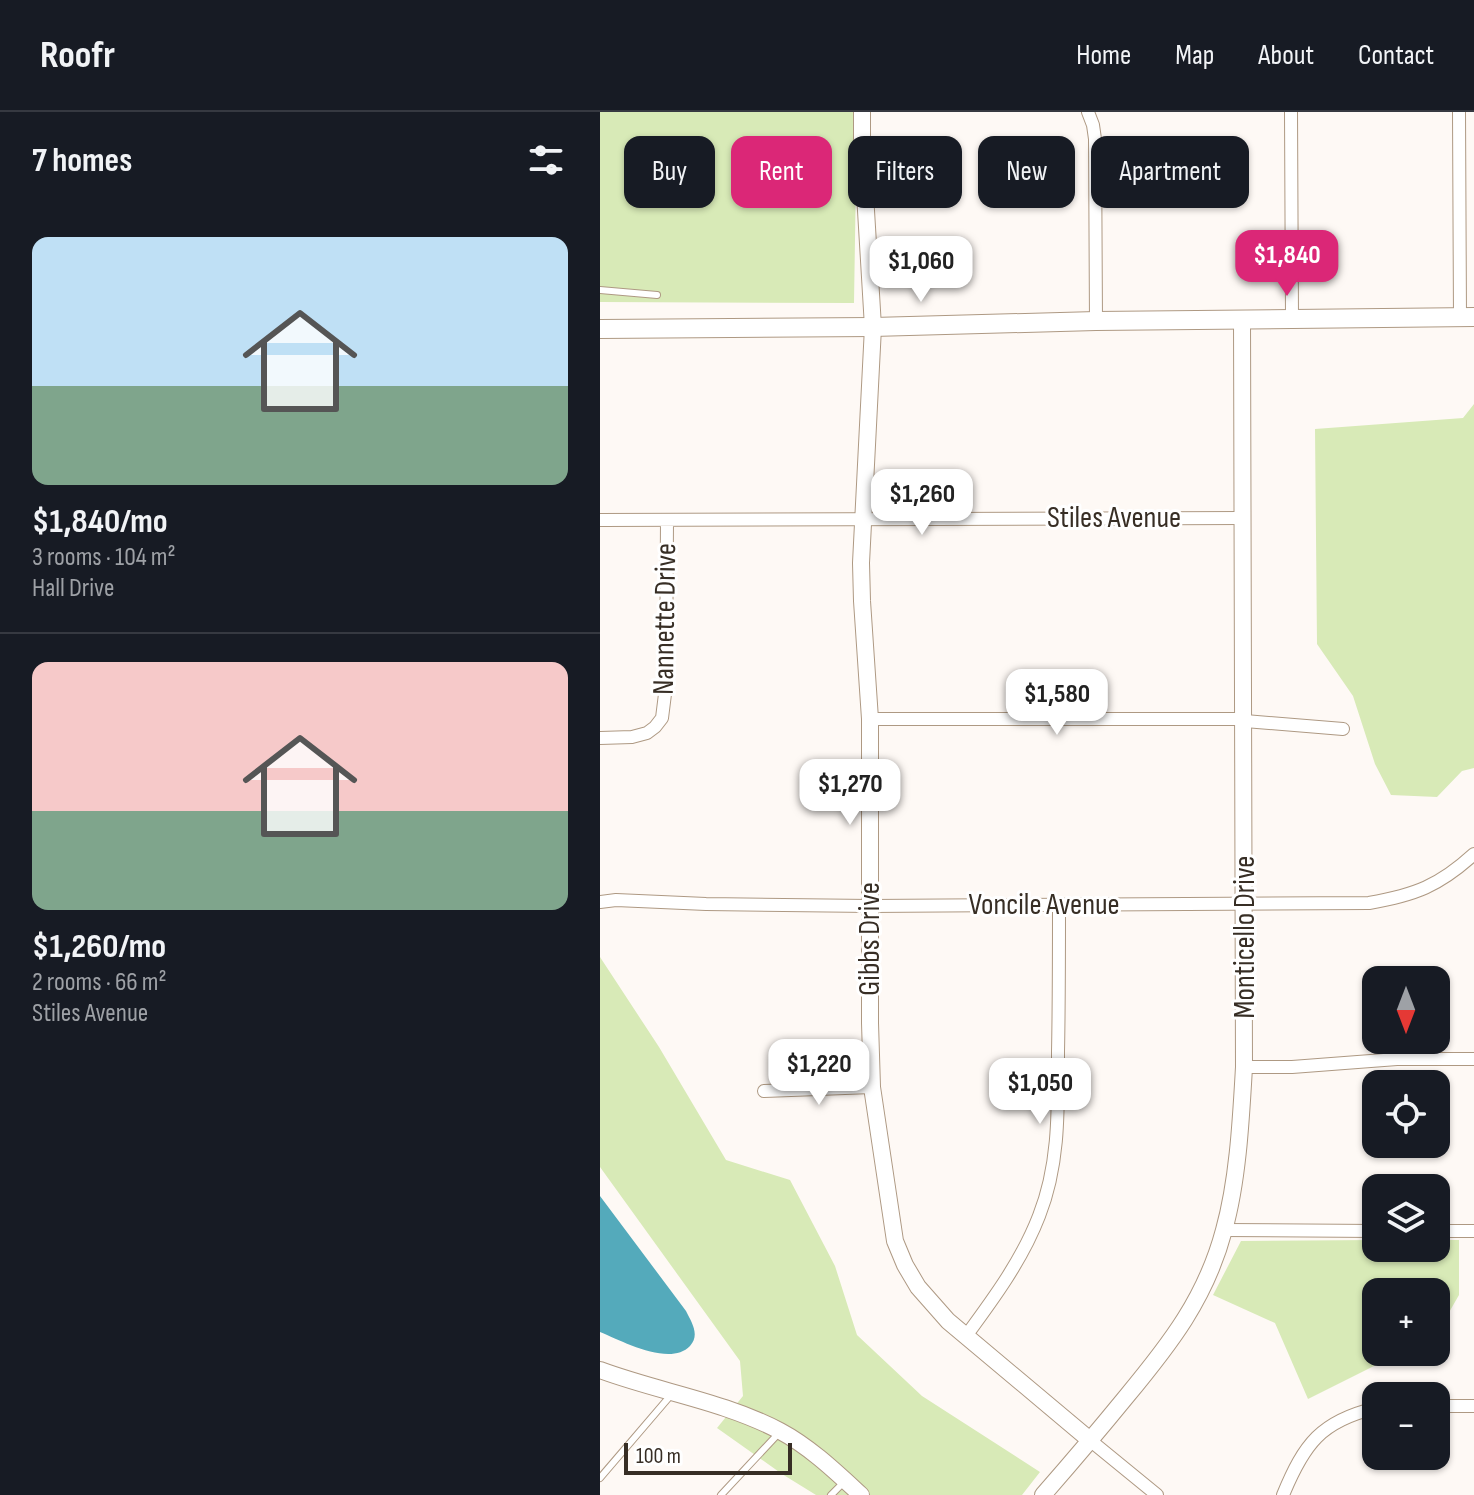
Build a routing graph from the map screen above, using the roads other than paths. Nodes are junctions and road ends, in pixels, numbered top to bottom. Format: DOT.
graph roads {
  1 [pos="862,112"];
  2 [pos="1088,112"];
  3 [pos="1291,112"];
  4 [pos="1459,112"];
  5 [pos="600,290"];
  6 [pos="657,295"];
  7 [pos="1467,317"];
  8 [pos="1292,318"];
  9 [pos="1242,319"];
  10 [pos="1096,321"];
  11 [pos="873,327"];
  12 [pos="600,329"];
  13 [pos="1244,518"];
  14 [pos="864,519"];
  15 [pos="600,520"];
  16 [pos="667,520"];
  17 [pos="870,719"];
  18 [pos="1245,720"];
  19 [pos="1343,729"];
  20 [pos="600,738"];
  21 [pos="1474,854"];
  22 [pos="600,902"];
  23 [pos="1245,903"];
  24 [pos="1059,905"];
  25 [pos="870,906"];
  26 [pos="1474,1059"];
  27 [pos="1244,1067"];
  28 [pos="872,1087"];
  29 [pos="764,1091"];
  30 [pos="1224,1230"];
  31 [pos="1362,1231"];
  32 [pos="1450,1231"];
  33 [pos="1474,1231"];
  34 [pos="966,1336"];
  35 [pos="600,1370"];
  36 [pos="673,1392"];
  37 [pos="1450,1406"];
  38 [pos="1474,1406"];
  39 [pos="1362,1413"];
  40 [pos="780,1431"];
  41 [pos="1091,1441"];
  42 [pos="600,1478"];
  43 [pos="845,1481"];
  44 [pos="721,1495"];
  45 [pos="831,1495"];
  46 [pos="861,1495"];
  47 [pos="1043,1495"];
  48 [pos="1157,1495"];
  49 [pos="1283,1495"];
  1 -- 11 [label="street, Gibbs Drive"];
  2 -- 10 [label="street"];
  3 -- 8 [label="street"];
  4 -- 7 [label="street"];
  5 -- 6 [label="lane"];
  7 -- 8 [label="main road"];
  8 -- 9 [label="main road"];
  9 -- 10 [label="main road"];
  9 -- 13 [label="street, Monticello Drive"];
  10 -- 11 [label="main road"];
  11 -- 12 [label="main road"];
  11 -- 14 [label="street, Gibbs Drive"];
  13 -- 14 [label="street, Stiles Avenue"];
  13 -- 18 [label="street, Monticello Drive"];
  14 -- 16 [label="street, Stiles Avenue"];
  14 -- 17 [label="street, Gibbs Drive"];
  15 -- 16 [label="street, Stiles Avenue"];
  16 -- 20 [label="street, Nannette Drive"];
  17 -- 18 [label="street"];
  17 -- 25 [label="street, Gibbs Drive"];
  18 -- 19 [label="street"];
  18 -- 23 [label="street, Monticello Drive"];
  21 -- 23 [label="street, Voncile Avenue"];
  22 -- 25 [label="street, Voncile Avenue"];
  23 -- 24 [label="street, Voncile Avenue"];
  23 -- 27 [label="street, Monticello Drive"];
  24 -- 25 [label="street, Voncile Avenue"];
  24 -- 34 [label="street"];
  25 -- 28 [label="street, Gibbs Drive"];
  26 -- 27 [label="street"];
  27 -- 30 [label="street, Monticello Drive"];
  28 -- 29 [label="street"];
  28 -- 34 [label="street, Gibbs Drive"];
  30 -- 31 [label="street"];
  30 -- 41 [label="street, Monticello Drive"];
  32 -- 33 [label="street"];
  34 -- 41 [label="street, Gibbs Drive"];
  35 -- 36 [label="street"];
  36 -- 40 [label="street"];
  36 -- 42 [label="lane"];
  37 -- 38 [label="street"];
  39 -- 49 [label="street"];
  40 -- 43 [label="street"];
  40 -- 44 [label="lane"];
  41 -- 47 [label="street, Monticello Drive"];
  41 -- 48 [label="street"];
  43 -- 45 [label="lane"];
  43 -- 46 [label="street"];
}
